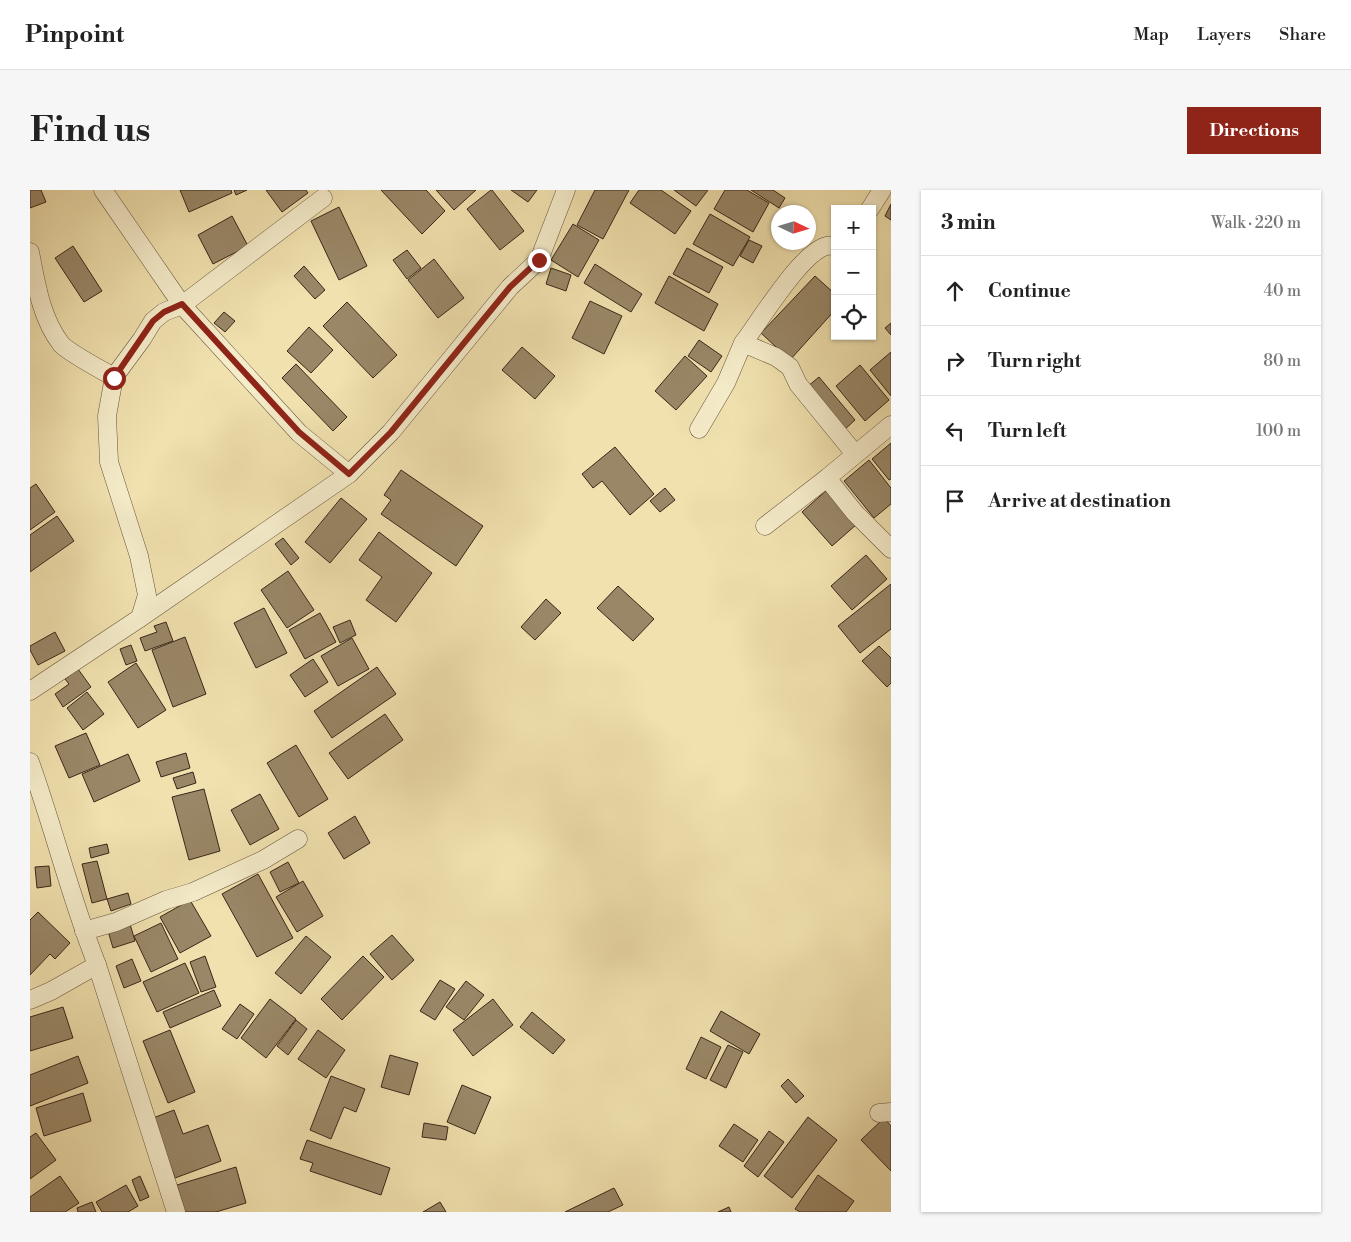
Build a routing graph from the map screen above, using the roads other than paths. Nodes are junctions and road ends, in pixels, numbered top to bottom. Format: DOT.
graph roads {
  1 [pos="103,190"];
  2 [pos="566,190"];
  3 [pos="882,190"];
  4 [pos="323,198"];
  5 [pos="873,205"];
  6 [pos="831,246"];
  7 [pos="30,252"];
  8 [pos="182,304"];
  9 [pos="743,342"];
  10 [pos="114,378"];
  11 [pos="891,425"];
  12 [pos="699,429"];
  13 [pos="855,454"];
  14 [pos="349,474"];
  15 [pos="827,478"];
  16 [pos="765,526"];
  17 [pos="891,549"];
  18 [pos="140,618"];
  19 [pos="30,691"];
  20 [pos="30,762"];
  21 [pos="298,838"];
  22 [pos="84,931"];
  23 [pos="97,965"];
  24 [pos="30,1000"];
  25 [pos="176,1212"];
  1 -- 8 [label="street"];
  2 -- 14 [label="street"];
  3 -- 5 [label="street"];
  4 -- 8 [label="street"];
  6 -- 9 [label="street"];
  7 -- 10 [label="street"];
  8 -- 10 [label="street"];
  8 -- 14 [label="street"];
  9 -- 12 [label="street"];
  9 -- 13 [label="street"];
  10 -- 18 [label="street"];
  11 -- 13 [label="street"];
  13 -- 15 [label="street"];
  14 -- 18 [label="street"];
  15 -- 16 [label="street"];
  15 -- 17 [label="street"];
  18 -- 19 [label="street"];
  20 -- 22 [label="street"];
  21 -- 22 [label="street"];
  22 -- 23 [label="street"];
  23 -- 24 [label="street"];
  23 -- 25 [label="street"];
}
